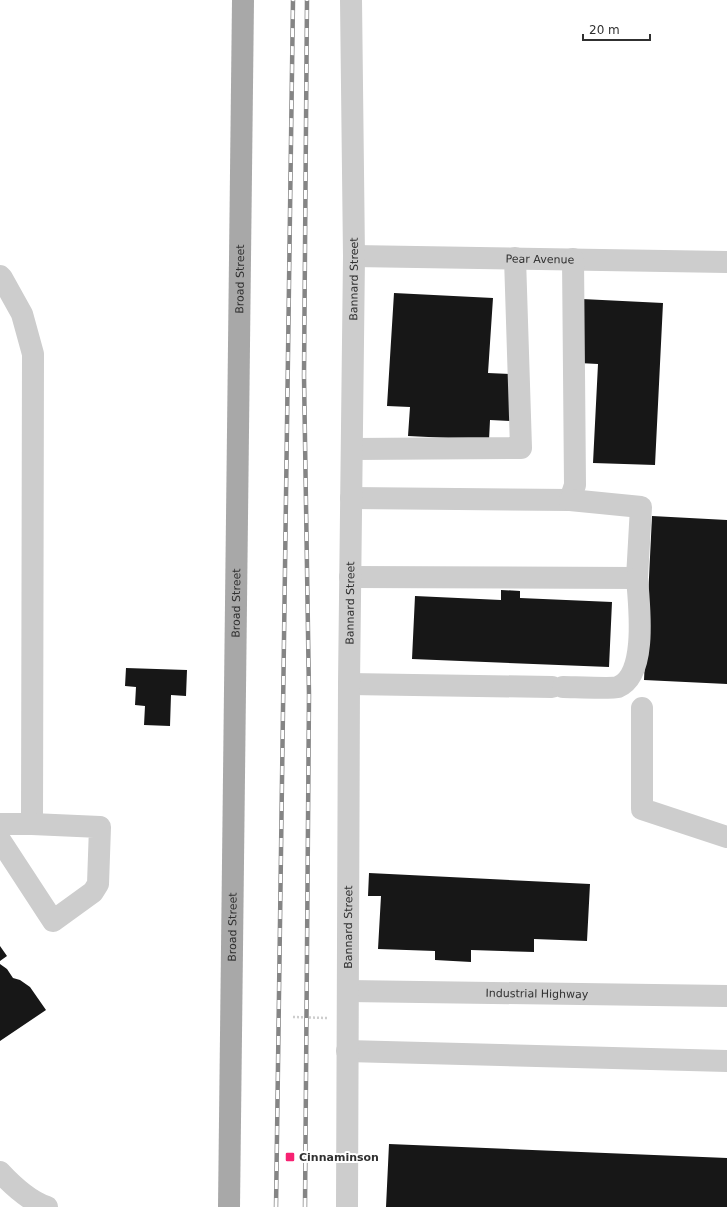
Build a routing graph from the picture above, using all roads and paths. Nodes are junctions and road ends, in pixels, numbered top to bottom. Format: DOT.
graph roads {
  1 [pos="243,0"];
  2 [pos="351,0"];
  3 [pos="354,256"];
  4 [pos="516,258"];
  5 [pos="573,259"];
  6 [pos="727,262"];
  7 [pos="0,276"];
  8 [pos="352,449"];
  9 [pos="351,498"];
  10 [pos="570,500"];
  11 [pos="350,577"];
  12 [pos="637,578"];
  13 [pos="349,684"];
  14 [pos="642,708"];
  15 [pos="0,824"];
  16 [pos="32,824"];
  17 [pos="727,837"];
  18 [pos="0,840"];
  19 [pos="348,991"];
  20 [pos="727,996"];
  21 [pos="293,1017"];
  22 [pos="347,1018"];
  23 [pos="347,1051"];
  24 [pos="727,1061"];
  25 [pos="0,1172"];
  26 [pos="47,1207"];
  27 [pos="229,1207"];
  28 [pos="347,1207"];
  1 -- 27 [label="main road, Broad Street"];
  2 -- 3 [label="street, Bannard Street"];
  3 -- 4 [label="street, Pear Avenue"];
  3 -- 8 [label="street, Bannard Street"];
  4 -- 5 [label="street, Pear Avenue"];
  4 -- 8 [label="street"];
  5 -- 6 [label="street, Pear Avenue"];
  5 -- 10 [label="street"];
  7 -- 16 [label="street"];
  8 -- 9 [label="street, Bannard Street"];
  9 -- 10 [label="street"];
  9 -- 11 [label="street, Bannard Street"];
  10 -- 12 [label="street"];
  11 -- 12 [label="street"];
  11 -- 13 [label="street, Bannard Street"];
  12 -- 13 [label="street"];
  13 -- 19 [label="street, Bannard Street"];
  14 -- 17 [label="street"];
  15 -- 16 [label="street"];
  16 -- 18 [label="street"];
  19 -- 20 [label="street, Industrial Highway"];
  19 -- 22 [label="street, Bannard Street"];
  21 -- 22 [label="path"];
  22 -- 23 [label="street, Bannard Street"];
  23 -- 24 [label="street"];
  23 -- 28 [label="street, Bannard Street"];
  25 -- 26 [label="street"];
}
